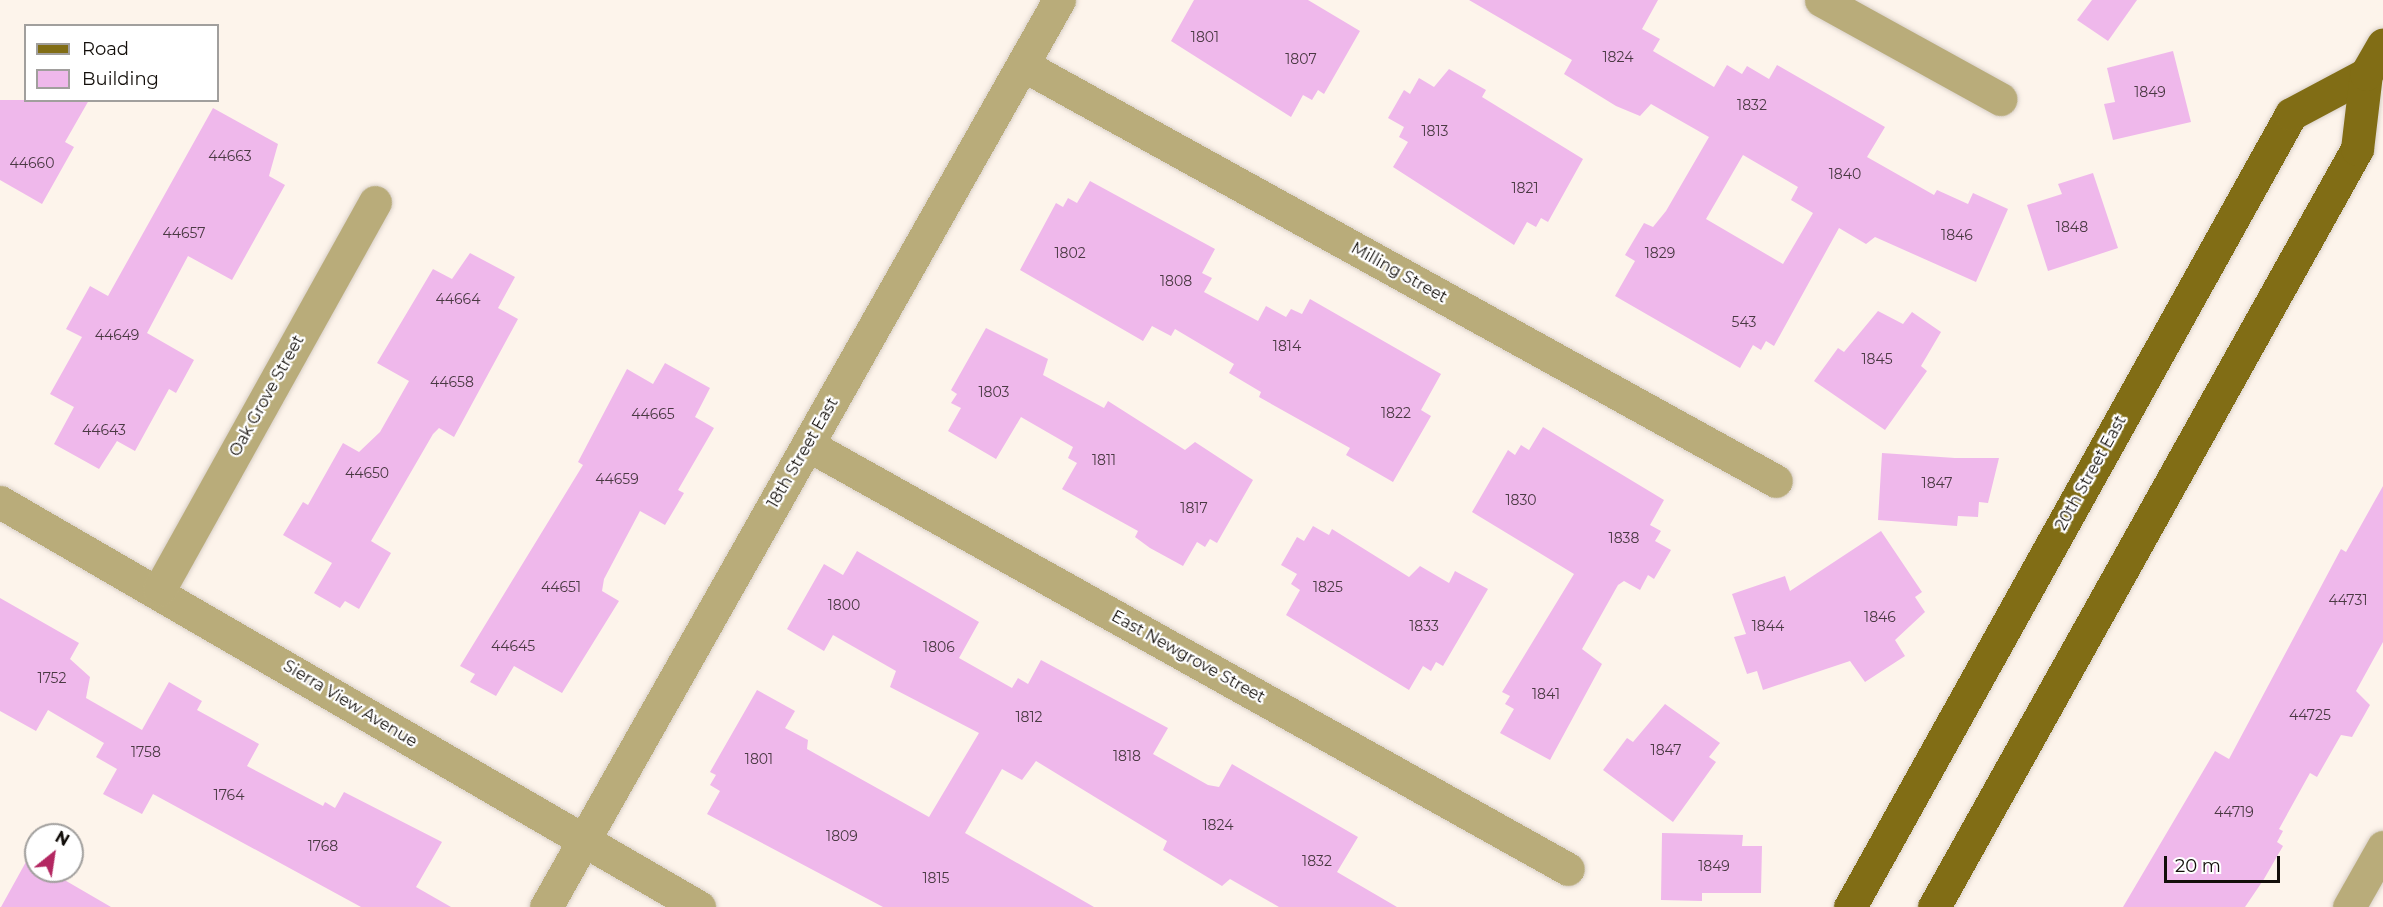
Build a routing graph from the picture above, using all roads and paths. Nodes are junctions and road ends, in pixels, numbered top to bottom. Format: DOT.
graph roads {
  1 [pos="1059,0"];
  2 [pos="1821,0"];
  3 [pos="2383,45"];
  4 [pos="1023,65"];
  5 [pos="2366,74"];
  6 [pos="2000,99"];
  7 [pos="375,202"];
  8 [pos="808,445"];
  9 [pos="1776,481"];
  10 [pos="0,502"];
  11 [pos="159,590"];
  12 [pos="583,842"];
  13 [pos="2378,868"];
  14 [pos="1568,869"];
  15 [pos="546,907"];
  16 [pos="699,907"];
  17 [pos="1850,907"];
  18 [pos="1934,907"];
  19 [pos="2349,907"];
  1 -- 4 [label="street, 18th Street East"];
  2 -- 6 [label="street"];
  3 -- 5 [label="main road"];
  4 -- 8 [label="street, 18th Street East"];
  4 -- 9 [label="street, Milling Street"];
  5 -- 17 [label="main road, 20th Street East"];
  5 -- 18 [label="main road"];
  7 -- 11 [label="street, Oak Grove Street"];
  8 -- 12 [label="street, 18th Street East"];
  8 -- 14 [label="street, East Newgrove Street"];
  10 -- 11 [label="street, Sierra View Avenue"];
  11 -- 12 [label="street, Sierra View Avenue"];
  12 -- 15 [label="street, 18th Street East"];
  12 -- 16 [label="street, Sierra View Avenue"];
  13 -- 19 [label="street"];
}
